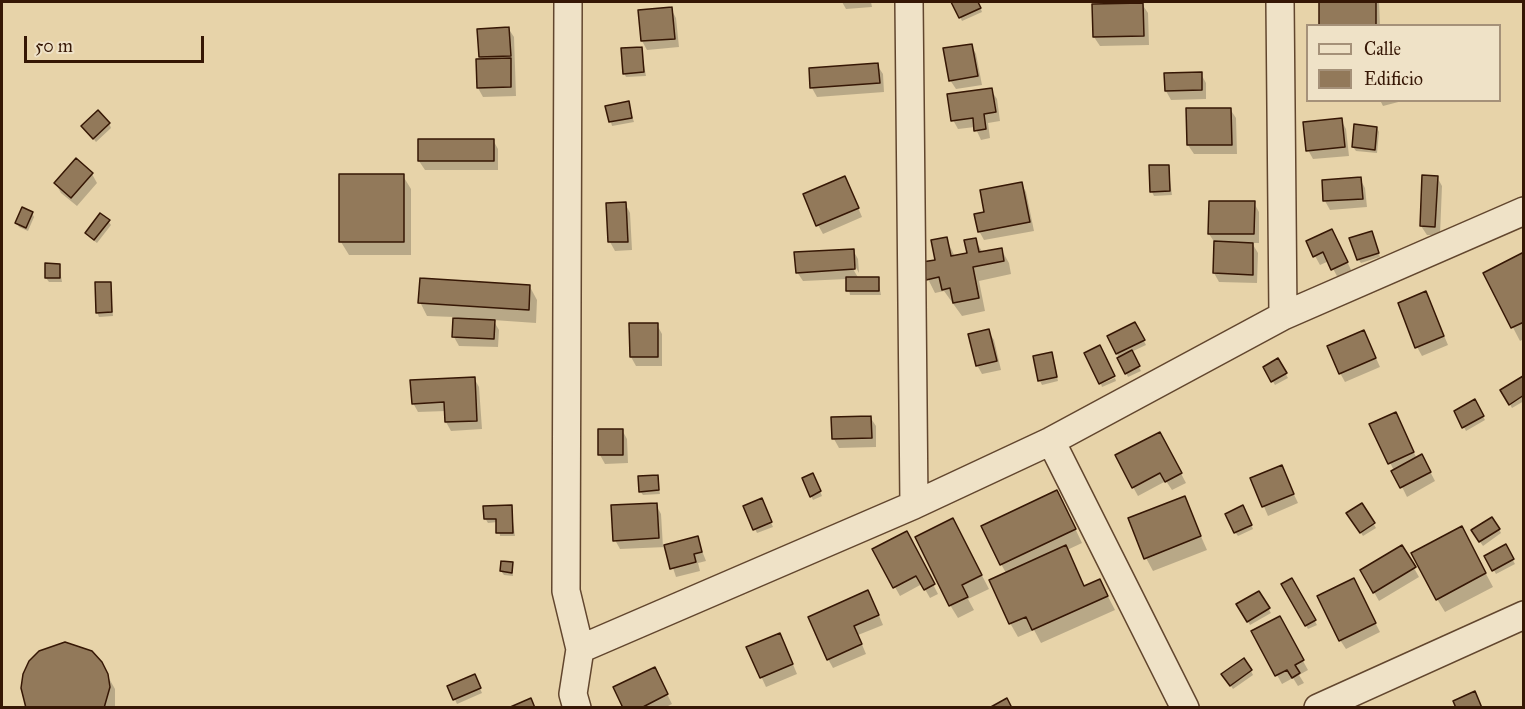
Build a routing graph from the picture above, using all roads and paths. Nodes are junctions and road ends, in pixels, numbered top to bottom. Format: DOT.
graph roads {
  1 [pos="568,2"];
  2 [pos="909,2"];
  3 [pos="1280,2"];
  4 [pos="1524,211"];
  5 [pos="1283,316"];
  6 [pos="1051,441"];
  7 [pos="914,505"];
  8 [pos="1524,615"];
  9 [pos="580,649"];
  10 [pos="577,708"];
  11 [pos="1185,708"];
  12 [pos="1318,708"];
  1 -- 9 [label="street"];
  2 -- 7 [label="street"];
  3 -- 5 [label="street"];
  4 -- 5 [label="street"];
  5 -- 6 [label="street"];
  6 -- 7 [label="street"];
  6 -- 11 [label="street"];
  7 -- 9 [label="street"];
  8 -- 12 [label="street"];
  9 -- 10 [label="street"];
}
